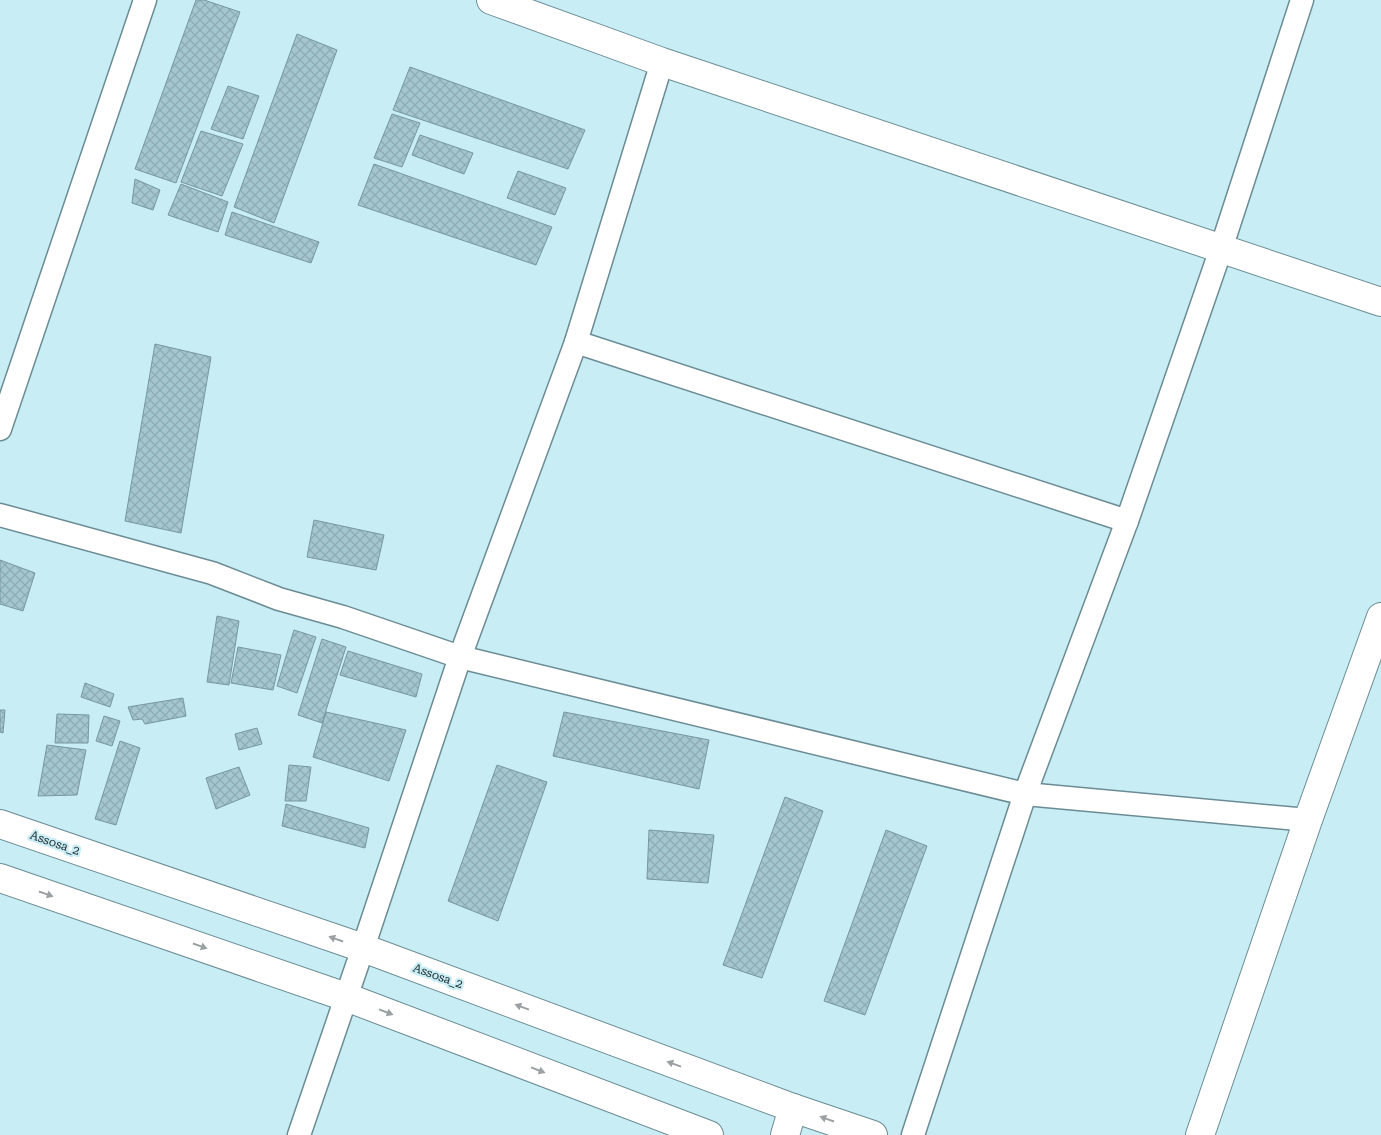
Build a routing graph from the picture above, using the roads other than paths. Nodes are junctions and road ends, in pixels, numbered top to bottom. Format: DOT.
graph roads {
  1 [pos="145,0"];
  2 [pos="491,0"];
  3 [pos="1302,0"];
  4 [pos="662,62"];
  5 [pos="1221,249"];
  6 [pos="1381,302"];
  7 [pos="576,342"];
  8 [pos="0,429"];
  9 [pos="0,515"];
  10 [pos="1127,521"];
  11 [pos="1381,617"];
  12 [pos="1376,646"];
  13 [pos="460,656"];
  14 [pos="1025,794"];
  15 [pos="1308,820"];
  16 [pos="0,824"];
  17 [pos="0,878"];
  18 [pos="363,948"];
  19 [pos="346,996"];
  20 [pos="793,1108"];
  21 [pos="299,1135"];
  22 [pos="710,1135"];
  23 [pos="785,1135"];
  24 [pos="873,1135"];
  25 [pos="913,1135"];
  26 [pos="1200,1135"];
  1 -- 8 [label="street"];
  2 -- 4 [label="street"];
  3 -- 5 [label="street"];
  4 -- 5 [label="street"];
  4 -- 7 [label="street"];
  5 -- 6 [label="street"];
  5 -- 10 [label="street"];
  7 -- 10 [label="street"];
  7 -- 13 [label="street"];
  9 -- 13 [label="street"];
  10 -- 14 [label="street"];
  11 -- 12 [label="street"];
  12 -- 15 [label="street"];
  13 -- 14 [label="street"];
  13 -- 18 [label="street"];
  14 -- 15 [label="street"];
  14 -- 25 [label="street"];
  15 -- 26 [label="street"];
  18 -- 16 [label="street, Assosa_2, one-way"];
  17 -- 19 [label="street, one-way"];
  18 -- 19 [label="street"];
  20 -- 18 [label="street, Assosa_2, one-way"];
  19 -- 21 [label="street"];
  19 -- 22 [label="street, one-way"];
  20 -- 23 [label="street"];
  24 -- 20 [label="street, Assosa_2, one-way"];
}
